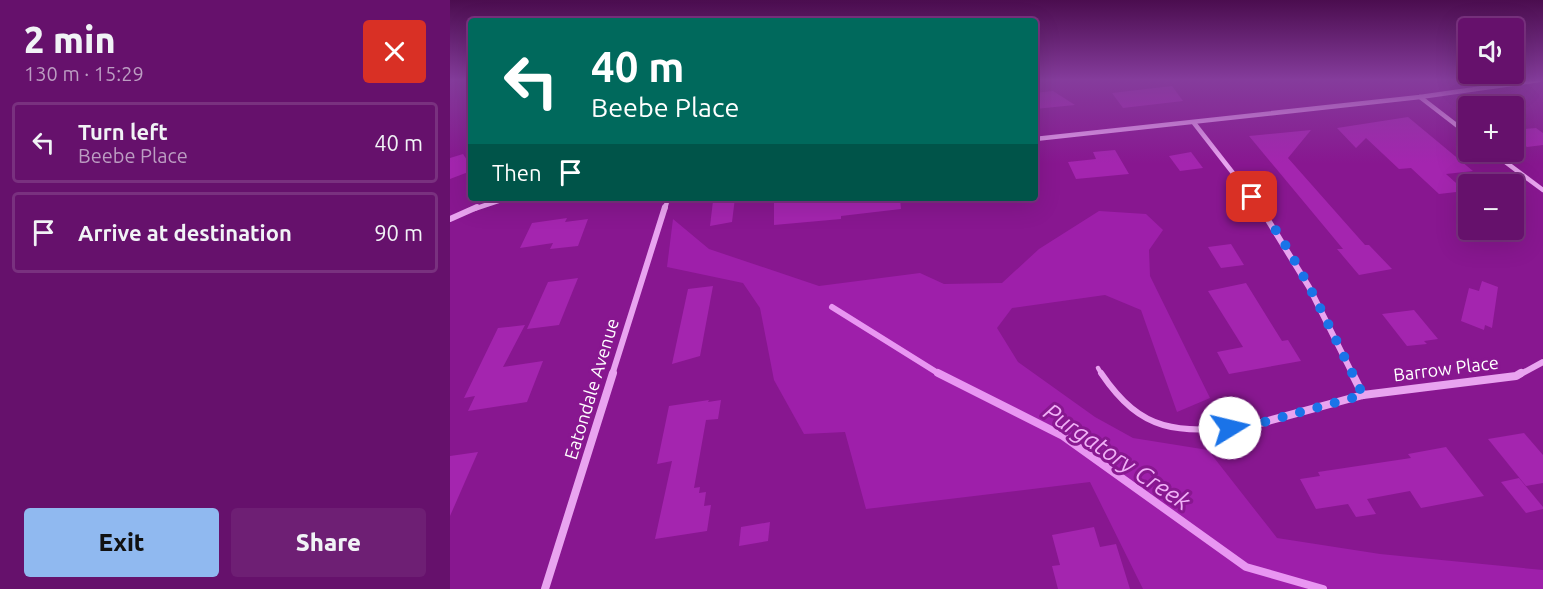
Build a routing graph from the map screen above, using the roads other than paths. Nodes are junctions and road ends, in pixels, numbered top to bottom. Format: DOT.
graph roads {
  1 [pos="1329,107"];
  2 [pos="1434,107"];
  3 [pos="1194,123"];
  4 [pos="1458,126"];
  5 [pos="1038,139"];
  6 [pos="1505,162"];
  7 [pos="1543,190"];
  8 [pos="497,201"];
  9 [pos="667,201"];
  10 [pos="450,219"];
  11 [pos="1543,362"];
  12 [pos="1098,368"];
  13 [pos="1363,395"];
  14 [pos="1246,427"];
  15 [pos="545,589"];
  1 -- 3 [label="street"];
  2 -- 4 [label="street"];
  3 -- 5 [label="street"];
  3 -- 13 [label="street"];
  6 -- 7 [label="street"];
  8 -- 10 [label="street"];
  9 -- 15 [label="street, Eatondale Avenue"];
  11 -- 13 [label="street, Barrow Place"];
  12 -- 14 [label="lane"];
  13 -- 14 [label="street, Barrow Place"];
}
